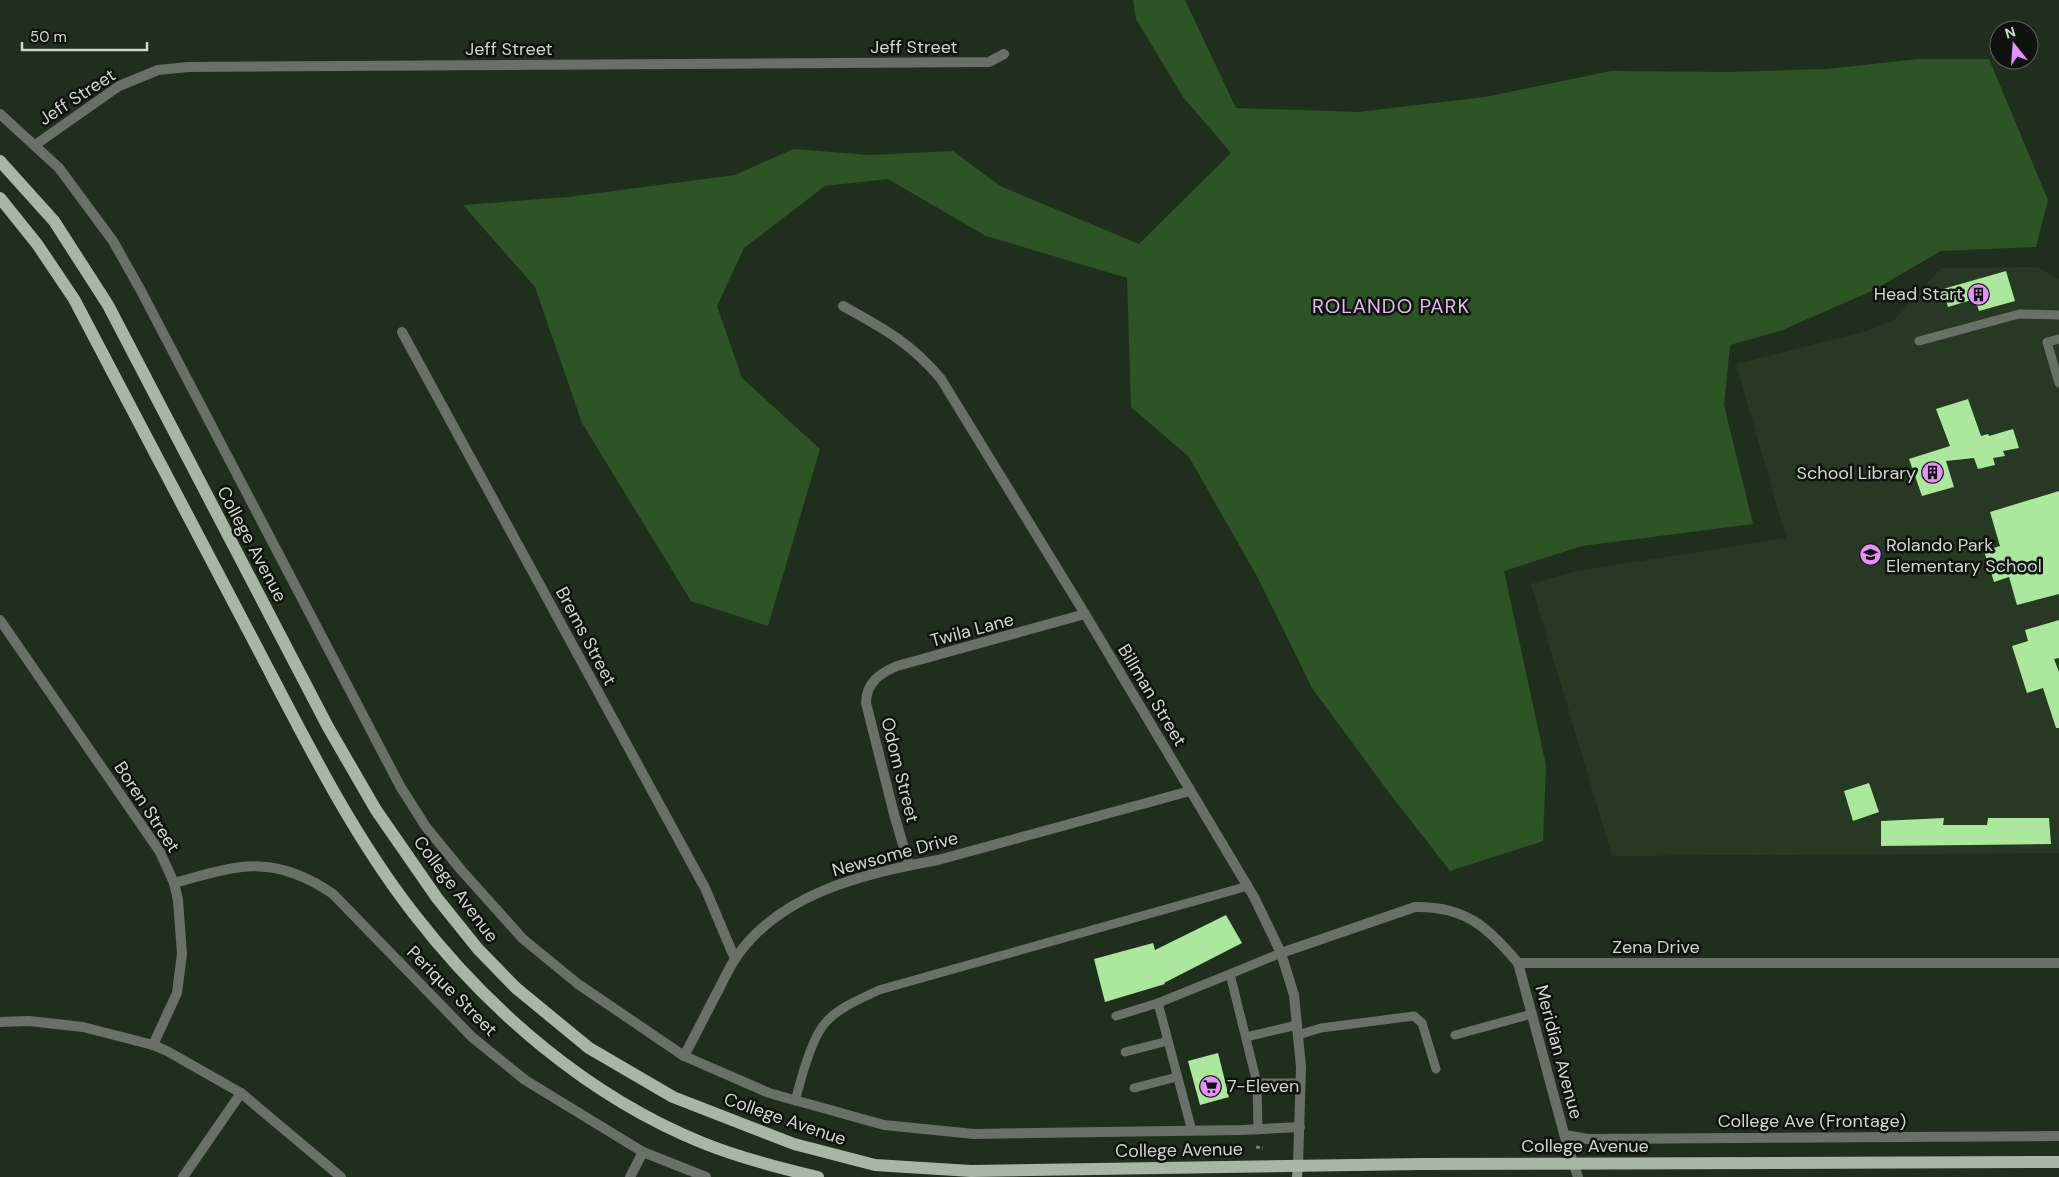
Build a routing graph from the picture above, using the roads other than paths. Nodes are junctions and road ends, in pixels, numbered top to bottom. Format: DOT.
graph roads {
  1 [pos="1004,54"];
  2 [pos="0,114"];
  3 [pos="35,145"];
  4 [pos="0,161"];
  5 [pos="0,198"];
  6 [pos="842,306"];
  7 [pos="2059,315"];
  8 [pos="402,332"];
  9 [pos="2059,339"];
  10 [pos="1919,341"];
  11 [pos="2059,383"];
  12 [pos="1085,614"];
  13 [pos="0,620"];
  14 [pos="871,684"];
  15 [pos="1190,791"];
  16 [pos="909,865"];
  17 [pos="174,883"];
  18 [pos="1248,886"];
  19 [pos="1281,953"];
  20 [pos="735,959"];
  21 [pos="1518,963"];
  22 [pos="2059,963"];
  23 [pos="1230,974"];
  24 [pos="1158,1003"];
  25 [pos="1532,1014"];
  26 [pos="1116,1016"];
  27 [pos="0,1022"];
  28 [pos="1297,1030"];
  29 [pos="1455,1035"];
  30 [pos="1246,1037"];
  31 [pos="1168,1041"];
  32 [pos="153,1045"];
  33 [pos="1126,1052"];
  34 [pos="684,1056"];
  35 [pos="1436,1069"];
  36 [pos="1178,1077"];
  37 [pos="1257,1083"];
  38 [pos="1300,1083"];
  39 [pos="1134,1088"];
  40 [pos="240,1092"];
  41 [pos="795,1101"];
  42 [pos="1300,1127"];
  43 [pos="1258,1130"];
  44 [pos="1192,1131"];
  45 [pos="1564,1136"];
  46 [pos="2059,1136"];
  47 [pos="643,1152"];
  48 [pos="2059,1162"];
  49 [pos="1574,1164"];
  50 [pos="1298,1171"];
  51 [pos="183,1177"];
  52 [pos="341,1177"];
  53 [pos="630,1177"];
  54 [pos="706,1177"];
  55 [pos="818,1177"];
  56 [pos="1578,1177"];
  1 -- 3 [label="street, Jeff Street"];
  2 -- 3 [label="street"];
  3 -- 34 [label="street"];
  4 -- 50 [label="main road, College Avenue"];
  5 -- 55 [label="main road"];
  6 -- 12 [label="street, Billman Street"];
  7 -- 10 [label="lane"];
  8 -- 20 [label="street, Brems Street"];
  9 -- 11 [label="lane"];
  12 -- 14 [label="street, Twila Lane"];
  12 -- 15 [label="street, Billman Street"];
  13 -- 17 [label="street, Boren Street"];
  14 -- 16 [label="street, Odom Street"];
  15 -- 16 [label="street, Newsome Drive"];
  15 -- 18 [label="street, Billman Street"];
  16 -- 20 [label="street, Newsome Drive"];
  17 -- 32 [label="street, Boren Street"];
  17 -- 47 [label="street, Perique Street"];
  18 -- 19 [label="street, Billman Street"];
  18 -- 41 [label="lane"];
  19 -- 21 [label="street"];
  19 -- 23 [label="lane"];
  19 -- 28 [label="street, Billman Street"];
  20 -- 34 [label="street, Newsome Drive"];
  21 -- 22 [label="street, Zena Drive"];
  21 -- 25 [label="street, Meridian Avenue"];
  23 -- 24 [label="lane"];
  23 -- 30 [label="lane"];
  24 -- 26 [label="lane"];
  24 -- 31 [label="lane"];
  25 -- 29 [label="lane"];
  25 -- 45 [label="street, Meridian Avenue"];
  27 -- 32 [label="street"];
  28 -- 30 [label="lane"];
  28 -- 35 [label="lane"];
  28 -- 38 [label="street, Billman Street"];
  30 -- 37 [label="lane"];
  31 -- 33 [label="lane"];
  31 -- 36 [label="lane"];
  32 -- 40 [label="street"];
  34 -- 41 [label="street"];
  36 -- 39 [label="lane"];
  36 -- 44 [label="lane"];
  37 -- 38 [label="lane"];
  37 -- 43 [label="lane"];
  38 -- 42 [label="street, Billman Street"];
  40 -- 51 [label="street"];
  40 -- 52 [label="street"];
  41 -- 44 [label="street"];
  42 -- 43 [label="street"];
  42 -- 50 [label="street, Billman Street"];
  43 -- 44 [label="street"];
  45 -- 46 [label="street, College Ave (Frontage)"];
  45 -- 49 [label="street, Meridian Avenue"];
  47 -- 53 [label="street"];
  47 -- 54 [label="street, Perique Street"];
  48 -- 49 [label="main road, College Avenue"];
  49 -- 50 [label="main road, College Avenue"];
  49 -- 56 [label="street, Meridian Avenue"];
}
